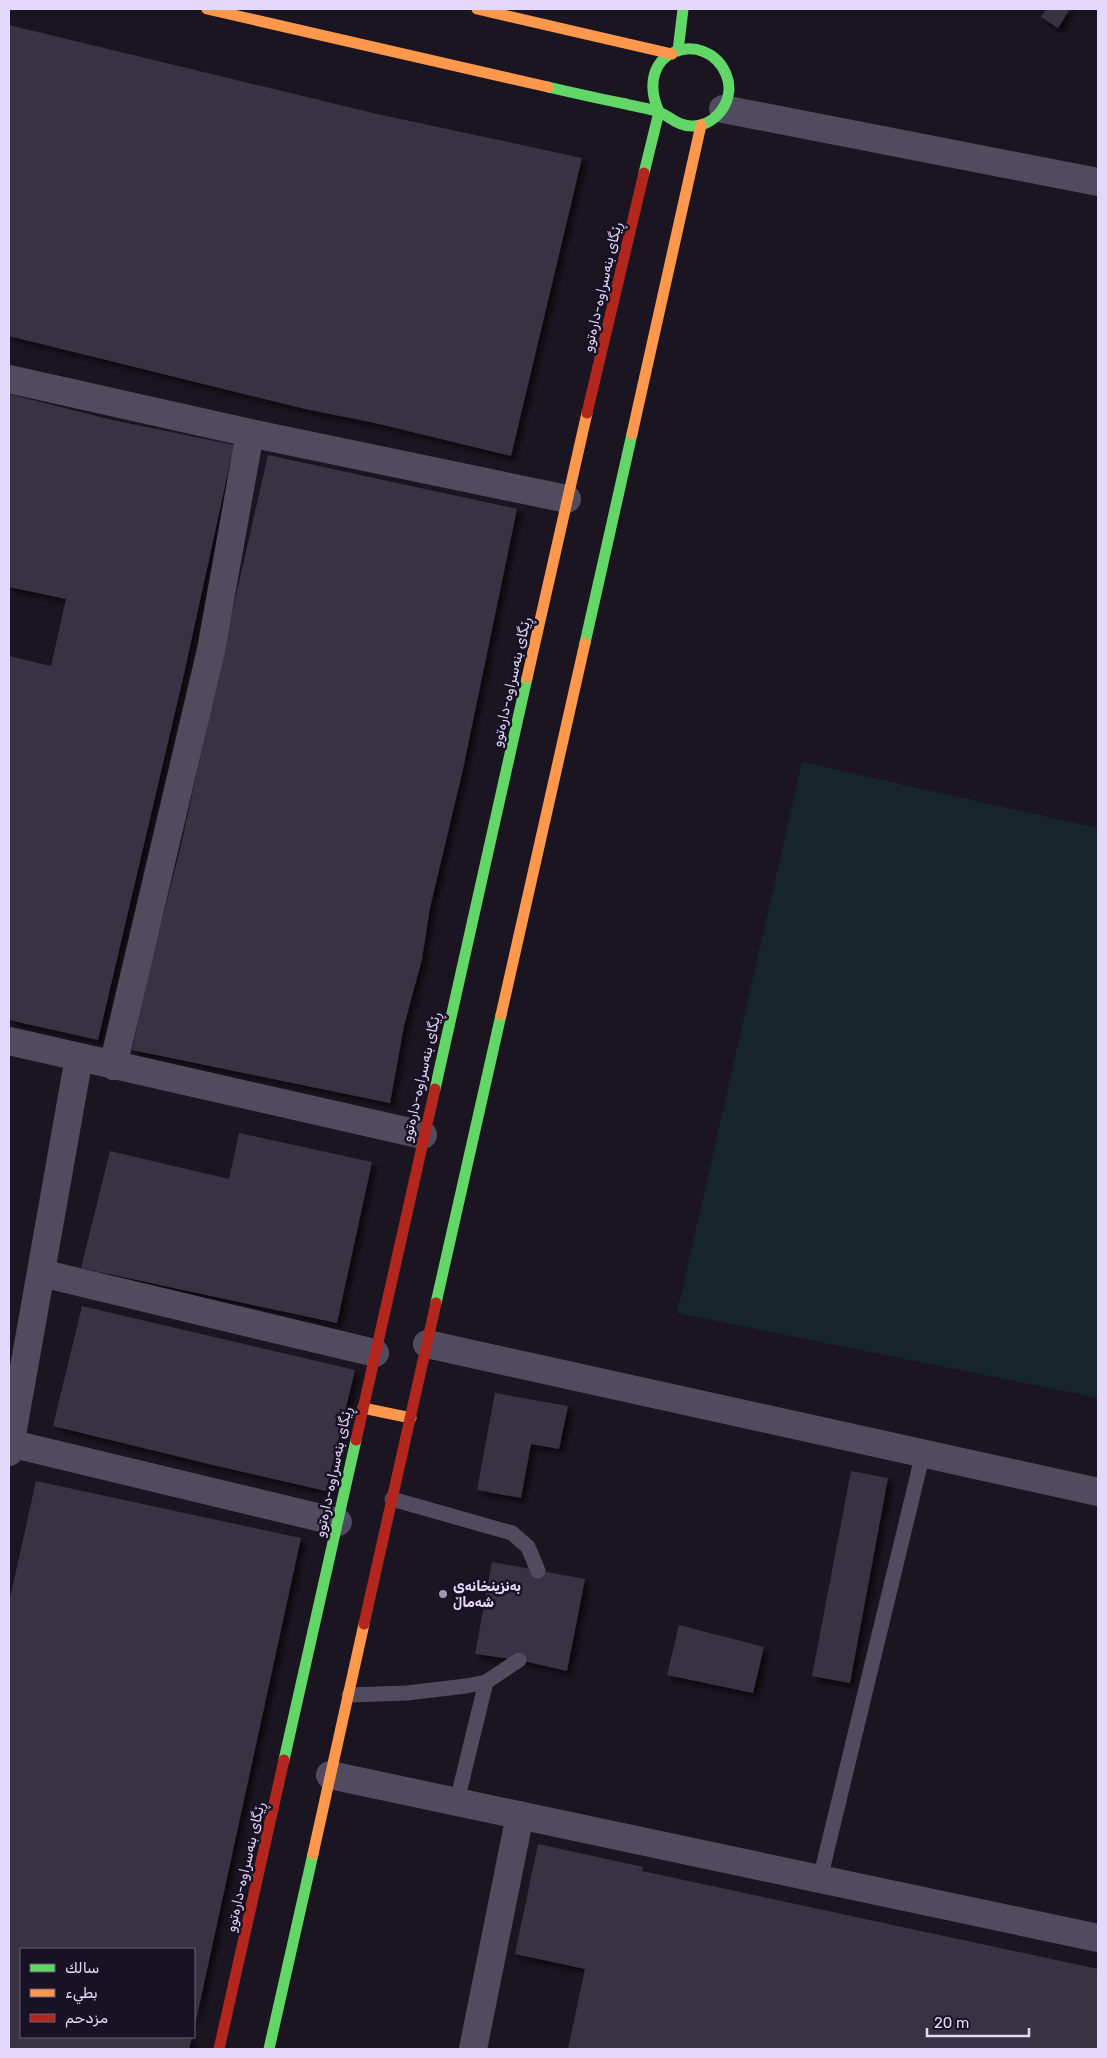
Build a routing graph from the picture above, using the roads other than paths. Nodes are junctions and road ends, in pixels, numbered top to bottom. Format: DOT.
graph roads {
  1 [pos="207,9"];
  2 [pos="477,9"];
  3 [pos="684,9"];
  4 [pos="675,52"];
  5 [pos="659,112"];
  6 [pos="712,117"];
  7 [pos="1098,182"];
  8 [pos="9,379"];
  9 [pos="250,434"];
  10 [pos="567,499"];
  11 [pos="9,1041"];
  12 [pos="79,1057"];
  13 [pos="113,1066"];
  14 [pos="423,1135"];
  15 [pos="41,1273"];
  16 [pos="427,1344"];
  17 [pos="375,1353"];
  18 [pos="363,1408"];
  19 [pos="411,1418"];
  20 [pos="9,1446"];
  21 [pos="922,1453"];
  22 [pos="1098,1492"];
  23 [pos="392,1499"];
  24 [pos="338,1522"];
  25 [pos="538,1571"];
  26 [pos="518,1660"];
  27 [pos="486,1682"];
  28 [pos="349,1695"];
  29 [pos="330,1775"];
  30 [pos="457,1801"];
  31 [pos="520,1815"];
  32 [pos="820,1879"];
  33 [pos="1098,1938"];
  34 [pos="219,2049"];
  35 [pos="268,2049"];
  36 [pos="474,2049"];
  1 -- 5 [label="street"];
  2 -- 4 [label="street"];
  3 -- 4 [label="street"];
  4 -- 5 [label="street"];
  4 -- 6 [label="street"];
  5 -- 6 [label="street"];
  5 -- 10 [label="street, ڕێگای بنەسراوە-دارەتوو"];
  6 -- 7 [label="street"];
  6 -- 16 [label="street"];
  8 -- 9 [label="street"];
  9 -- 10 [label="street"];
  9 -- 13 [label="street"];
  10 -- 14 [label="street, ڕێگای بنەسراوە-دارەتوو"];
  11 -- 12 [label="street"];
  12 -- 13 [label="street"];
  12 -- 15 [label="street"];
  13 -- 14 [label="street"];
  14 -- 17 [label="street, ڕێگای بنەسراوە-دارەتوو"];
  15 -- 17 [label="street"];
  15 -- 20 [label="street"];
  16 -- 19 [label="street"];
  16 -- 21 [label="street"];
  17 -- 18 [label="street, ڕێگای بنەسراوە-دارەتوو"];
  18 -- 19 [label="street"];
  18 -- 24 [label="street, ڕێگای بنەسراوە-دارەتوو"];
  19 -- 23 [label="street"];
  20 -- 24 [label="street"];
  21 -- 22 [label="street"];
  21 -- 32 [label="lane"];
  23 -- 25 [label="lane"];
  23 -- 28 [label="street"];
  24 -- 34 [label="street, ڕێگای بنەسراوە-دارەتوو"];
  26 -- 27 [label="lane"];
  27 -- 28 [label="lane"];
  27 -- 30 [label="lane"];
  28 -- 29 [label="street"];
  29 -- 30 [label="street"];
  29 -- 35 [label="street"];
  30 -- 31 [label="street"];
  31 -- 32 [label="street"];
  31 -- 36 [label="street"];
  32 -- 33 [label="street"];
}
